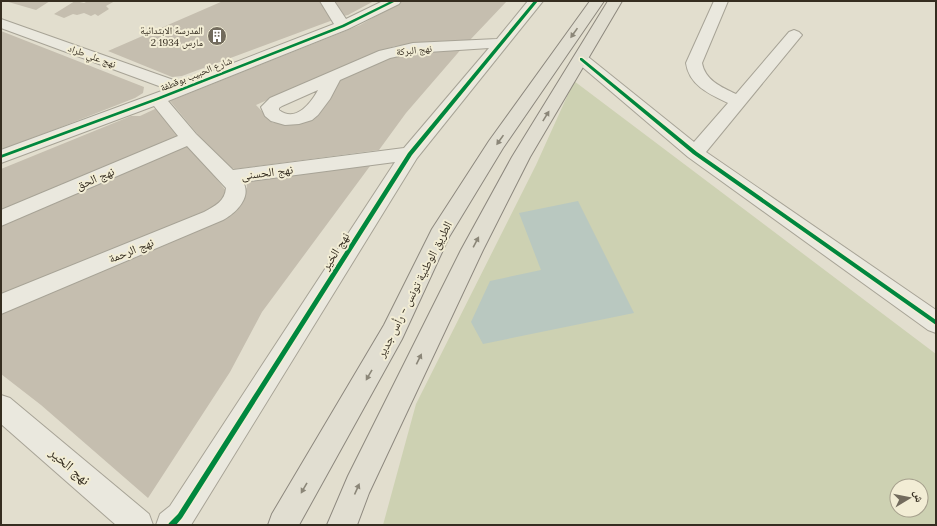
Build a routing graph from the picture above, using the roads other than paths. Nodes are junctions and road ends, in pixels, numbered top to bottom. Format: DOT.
graph roads {
  1 [pos="327,1"];
  2 [pos="394,1"];
  3 [pos="536,1"];
  4 [pos="597,1"];
  5 [pos="615,1"];
  6 [pos="721,1"];
  7 [pos="1,23"];
  8 [pos="343,26"];
  9 [pos="794,35"];
  10 [pos="500,43"];
  11 [pos="581,59"];
  12 [pos="333,77"];
  13 [pos="183,89"];
  14 [pos="157,99"];
  15 [pos="737,101"];
  16 [pos="190,138"];
  17 [pos="410,154"];
  18 [pos="695,154"];
  19 [pos="1,157"];
  20 [pos="229,177"];
  21 [pos="1,218"];
  22 [pos="1,304"];
  23 [pos="936,323"];
  24 [pos="1,407"];
  25 [pos="138,525"];
  26 [pos="171,525"];
  27 [pos="283,525"];
  28 [pos="342,525"];
  1 -- 8 [label="street"];
  2 -- 8 [label="street, شارع الحبيب بوقطفة"];
  3 -- 10 [label="street, نهج الخير"];
  4 -- 27 [label="main road, الطريق الوطنية تونس - رأس جدير, one-way"];
  5 -- 11 [label="main road"];
  6 -- 15 [label="street"];
  7 -- 13 [label="street, نهج علي طراد"];
  8 -- 13 [label="street, شارع الحبيب بوقطفة"];
  9 -- 15 [label="street"];
  10 -- 12 [label="street, نهج البركة"];
  10 -- 17 [label="street, نهج الخير"];
  11 -- 18 [label="street"];
  28 -- 11 [label="main road, one-way"];
  13 -- 14 [label="street, شارع الحبيب بوقطفة"];
  14 -- 16 [label="street, نهج الحسنى"];
  14 -- 19 [label="street, شارع الحبيب بوقطفة"];
  15 -- 18 [label="street"];
  16 -- 20 [label="street, نهج الحسنى"];
  16 -- 21 [label="street, نهج الحق"];
  17 -- 20 [label="street, نهج الحسنى"];
  17 -- 26 [label="street, نهج الخير"];
  18 -- 23 [label="street"];
  20 -- 22 [label="street, نهج الرحمة"];
  24 -- 25 [label="street, نهج الخير"];
}
